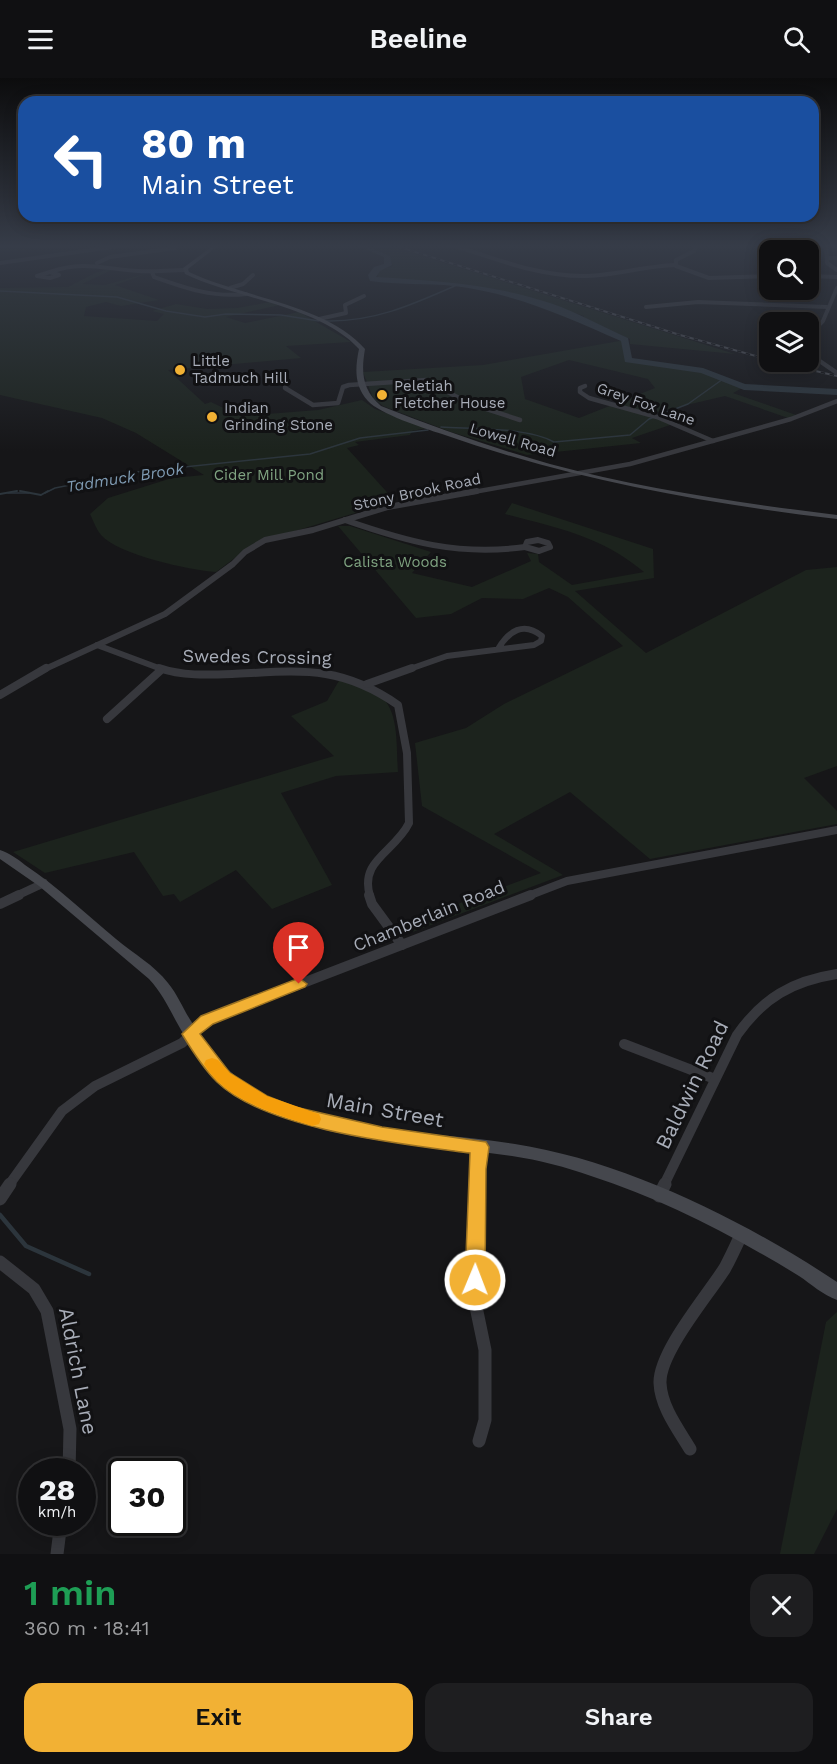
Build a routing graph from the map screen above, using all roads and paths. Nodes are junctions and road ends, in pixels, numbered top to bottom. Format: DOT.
graph roads {
  1 [pos="303,314"];
  2 [pos="342,314"];
  3 [pos="825,314"];
  4 [pos="318,319"];
  5 [pos="819,329"];
  6 [pos="819,361"];
  7 [pos="837,373"];
  8 [pos="287,374"];
  9 [pos="360,384"];
  10 [pos="585,387"];
  11 [pos="837,400"];
  12 [pos="520,420"];
  13 [pos="713,441"];
  14 [pos="580,473"];
  15 [pos="837,517"];
  16 [pos="344,520"];
  17 [pos="525,547"];
  18 [pos="97,645"];
  19 [pos="498,648"];
  20 [pos="160,671"];
  21 [pos="367,684"];
  22 [pos="0,695"];
  23 [pos="106,719"];
  24 [pos="837,830"];
  25 [pos="0,854"];
  26 [pos="44,883"];
  27 [pos="0,904"];
  28 [pos="402,945"];
  29 [pos="837,974"];
  30 [pos="190,1034"];
  31 [pos="624,1044"];
  32 [pos="715,1079"];
  33 [pos="480,1147"];
  34 [pos="659,1197"];
  35 [pos="0,1199"];
  36 [pos="741,1235"];
  37 [pos="0,1262"];
  38 [pos="837,1292"];
  39 [pos="479,1441"];
  40 [pos="690,1449"];
  41 [pos="69,1458"];
  42 [pos="59,1536"];
  43 [pos="57,1554"];
  1 -- 4 [label="street"];
  2 -- 4 [label="street"];
  3 -- 5 [label="street"];
  4 -- 9 [label="street"];
  6 -- 7 [label="street"];
  8 -- 9 [label="street"];
  9 -- 12 [label="street"];
  9 -- 14 [label="street, Lowell Road"];
  10 -- 13 [label="street, Grey Fox Lane"];
  11 -- 13 [label="street, Stony Brook Road"];
  13 -- 14 [label="street, Stony Brook Road"];
  14 -- 15 [label="street, Lowell Road"];
  14 -- 16 [label="street, Stony Brook Road"];
  16 -- 17 [label="street"];
  16 -- 18 [label="street, Stony Brook Road"];
  18 -- 20 [label="street, Swedes Crossing"];
  18 -- 22 [label="street, Stony Brook Road"];
  19 -- 19 [label="street"];
  19 -- 21 [label="street"];
  20 -- 21 [label="street, Swedes Crossing"];
  20 -- 23 [label="street"];
  21 -- 28 [label="street, Swedes Crossing"];
  24 -- 28 [label="street, Chamberlain Road"];
  25 -- 26 [label="street, Main Street"];
  26 -- 27 [label="street"];
  26 -- 30 [label="street, Main Street"];
  28 -- 30 [label="street, Chamberlain Road"];
  29 -- 32 [label="street, Baldwin Road"];
  30 -- 33 [label="street, Main Street"];
  30 -- 35 [label="street, Chamberlain Road"];
  31 -- 32 [label="street"];
  32 -- 34 [label="street, Baldwin Road"];
  33 -- 34 [label="street, Main Street"];
  33 -- 39 [label="street"];
  34 -- 36 [label="street, Main Street"];
  36 -- 38 [label="street, Main Street"];
  36 -- 40 [label="street"];
  37 -- 41 [label="street, Aldrich Lane"];
  42 -- 43 [label="street"];
}
